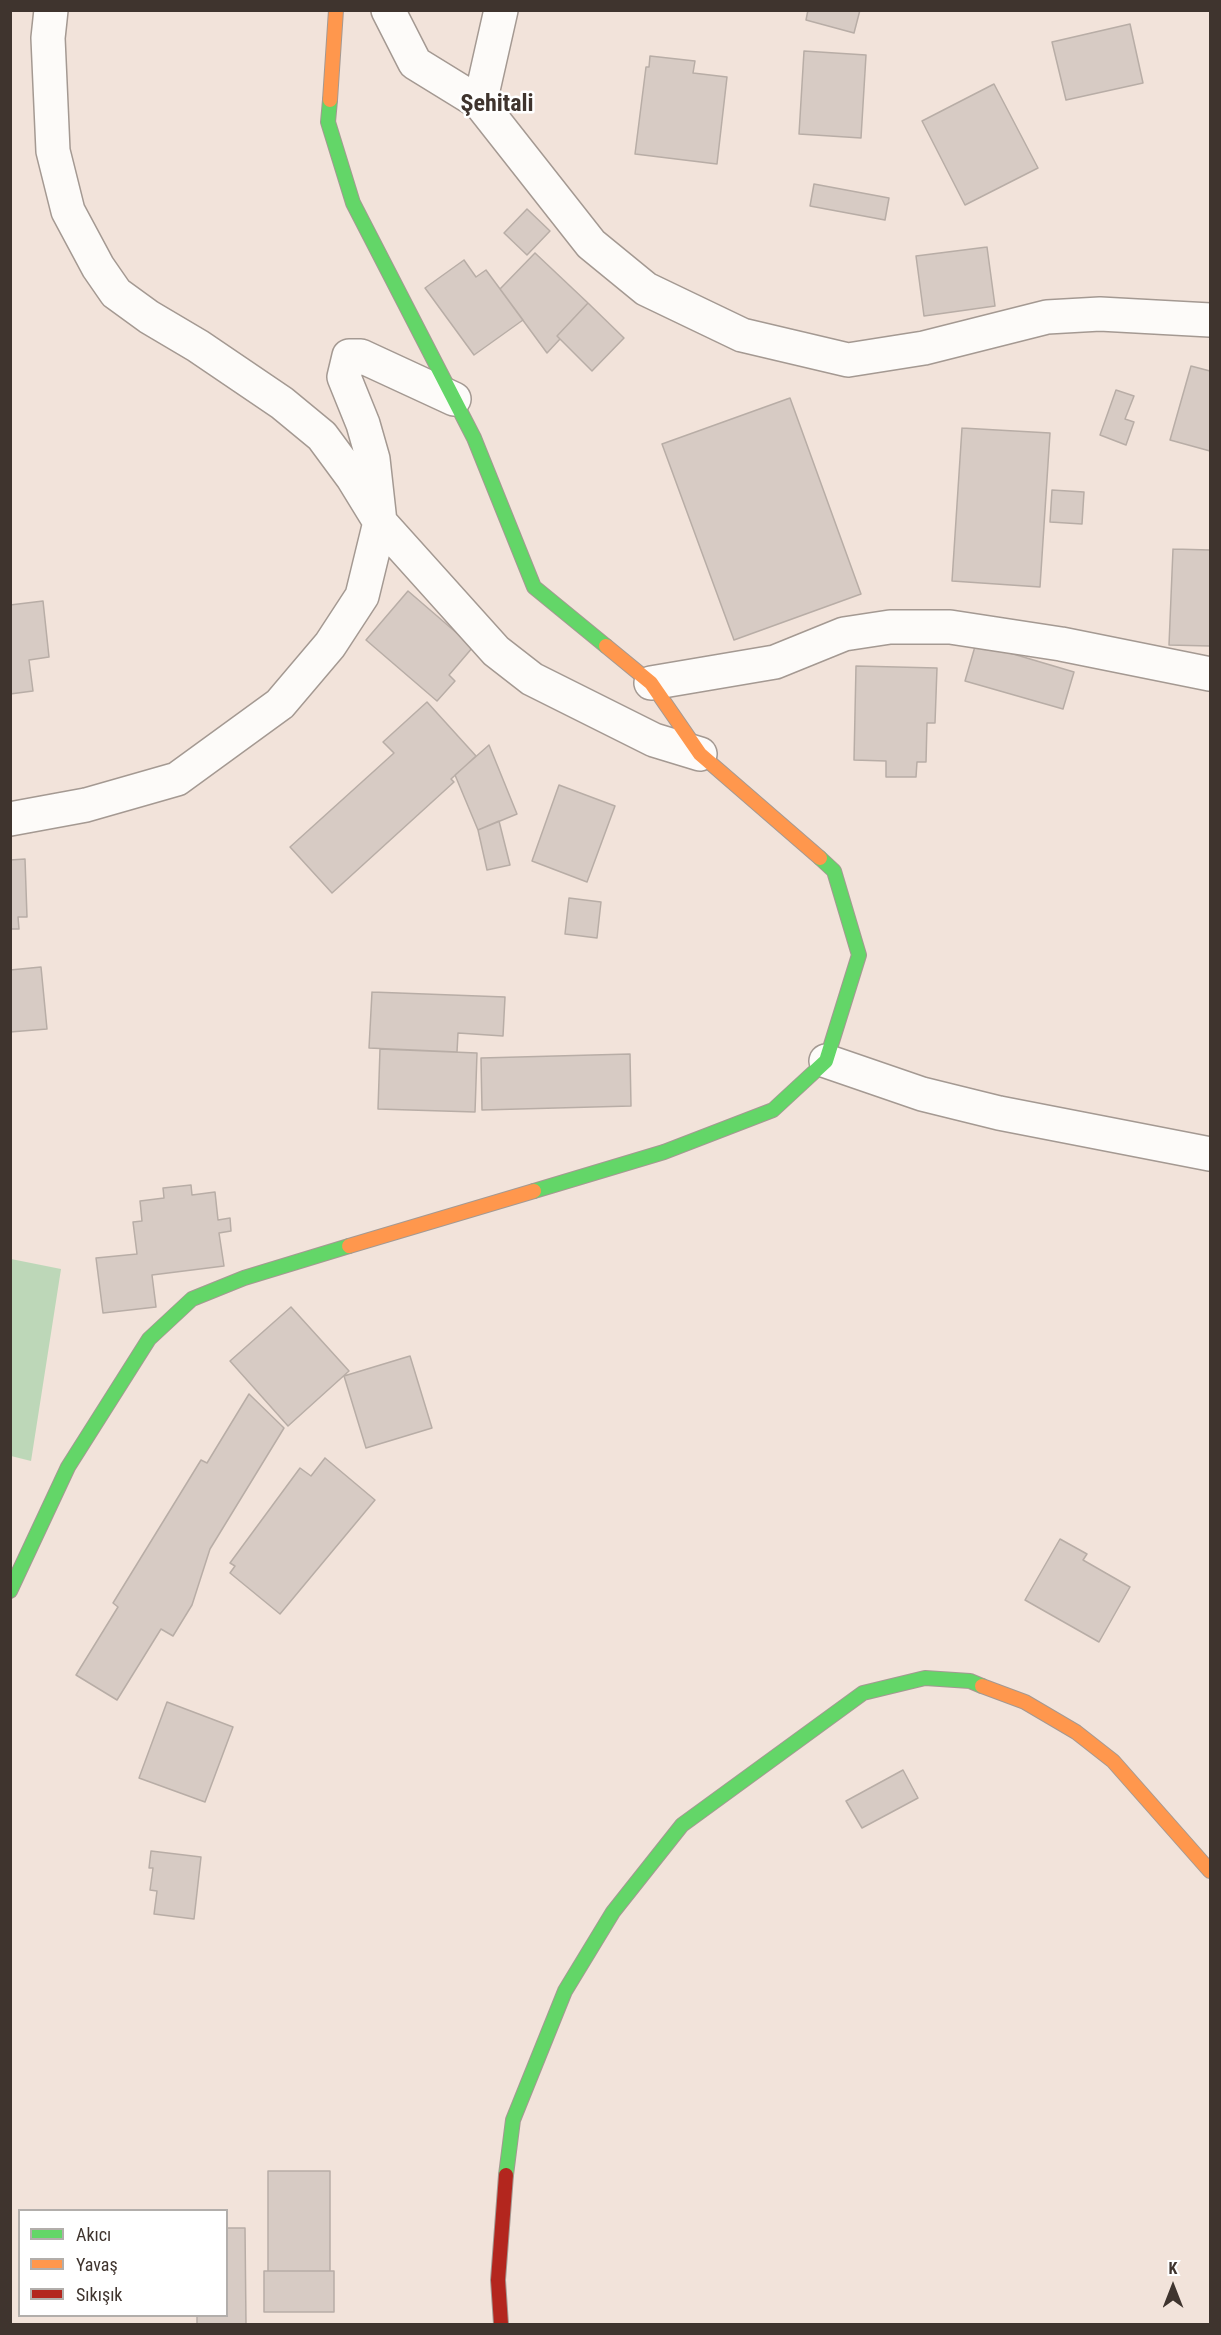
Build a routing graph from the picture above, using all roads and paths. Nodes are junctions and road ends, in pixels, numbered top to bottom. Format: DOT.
graph roads {
  1 [pos="51,10"];
  2 [pos="336,10"];
  3 [pos="388,10"];
  4 [pos="501,10"];
  5 [pos="480,104"];
  6 [pos="1210,320"];
  7 [pos="454,399"];
  8 [pos="380,522"];
  9 [pos="1210,674"];
  10 [pos="651,683"];
  11 [pos="700,754"];
  12 [pos="10,819"];
  13 [pos="826,1061"];
  14 [pos="1210,1154"];
  15 [pos="10,1591"];
  16 [pos="1210,1871"];
  17 [pos="501,2325"];
  1 -- 8 [label="street"];
  2 -- 7 [label="street"];
  3 -- 5 [label="street"];
  4 -- 5 [label="street"];
  5 -- 6 [label="street"];
  7 -- 8 [label="street"];
  7 -- 10 [label="street"];
  8 -- 11 [label="street"];
  8 -- 12 [label="street"];
  9 -- 10 [label="street"];
  10 -- 11 [label="street"];
  11 -- 13 [label="street"];
  13 -- 14 [label="street"];
  13 -- 15 [label="street"];
  16 -- 17 [label="street"];
}
